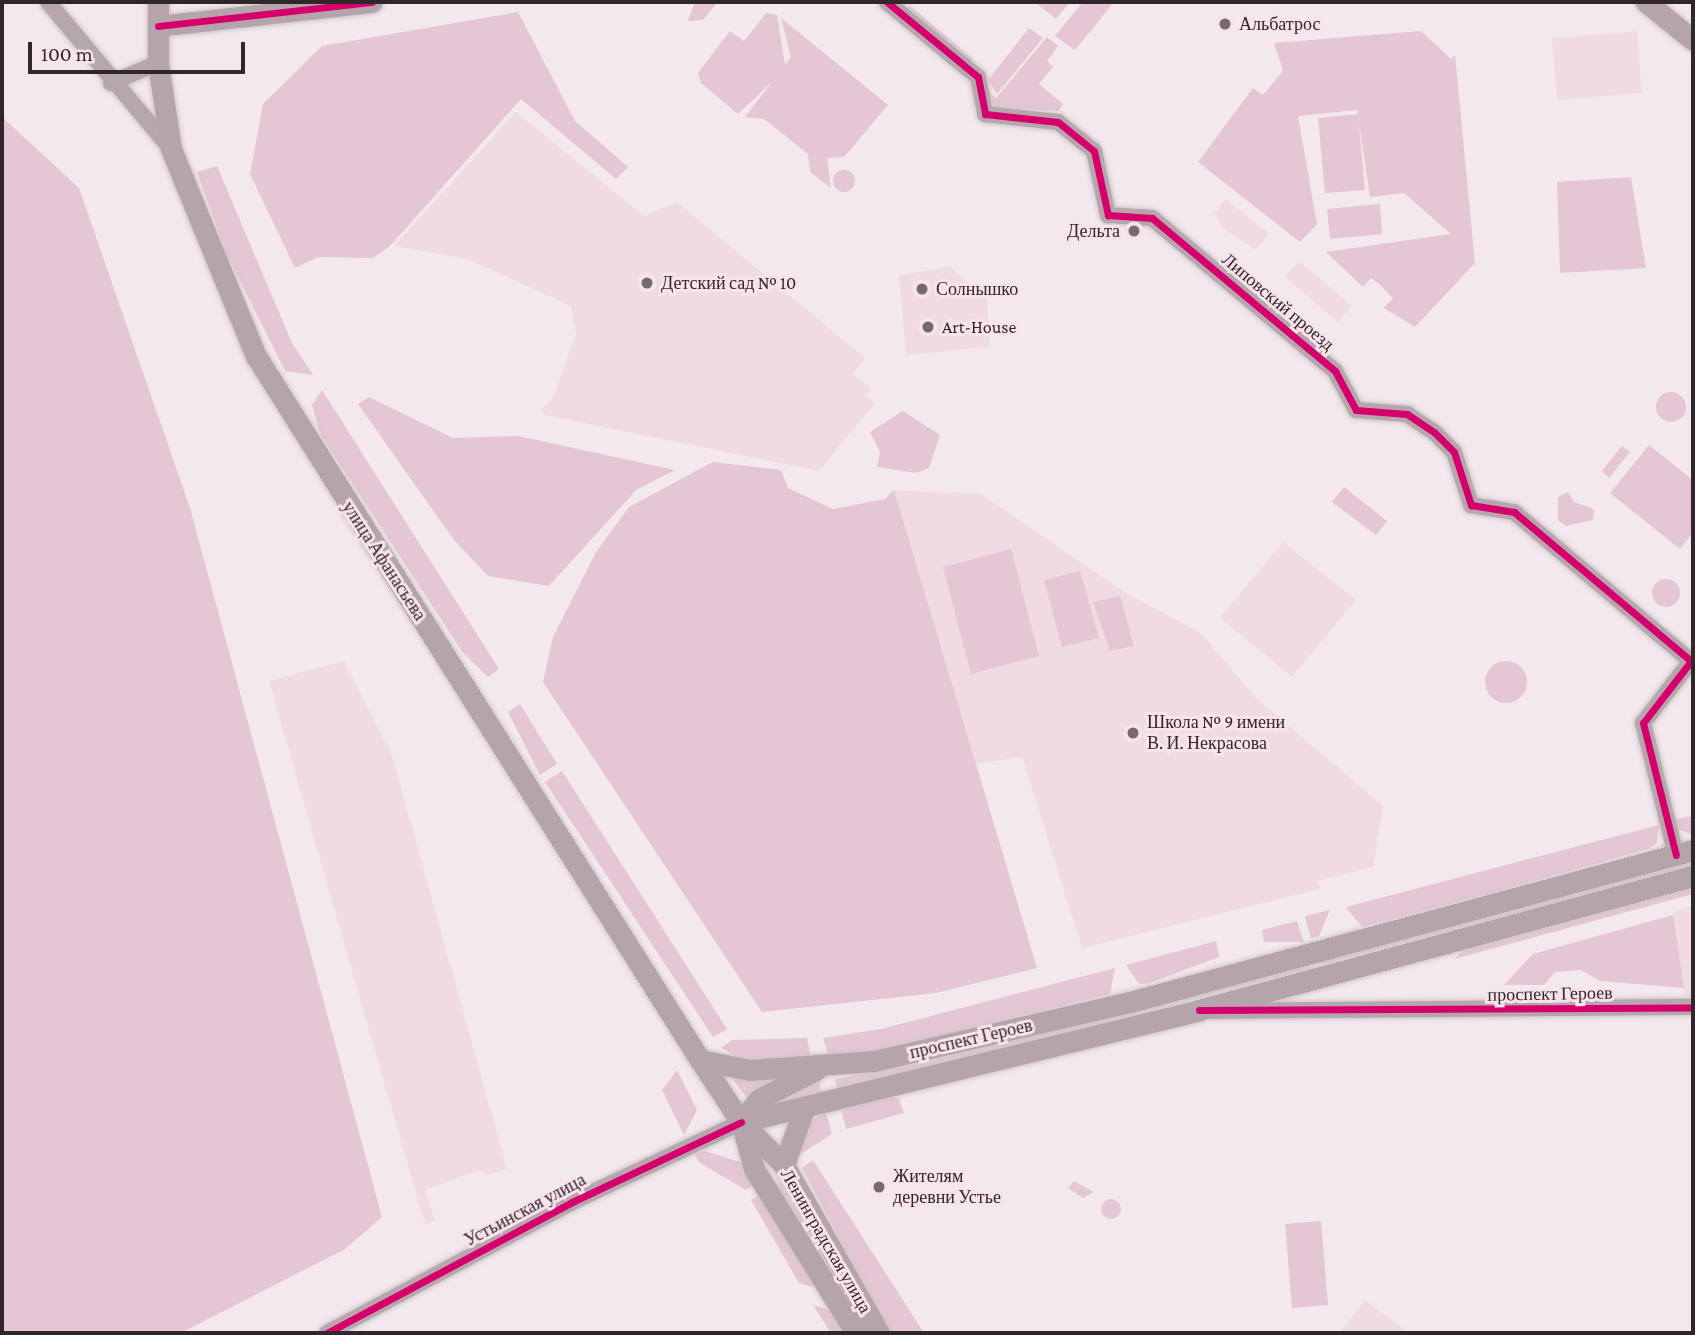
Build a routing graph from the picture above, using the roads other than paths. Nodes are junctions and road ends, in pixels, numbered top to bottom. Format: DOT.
graph roads {
  1 [pos="48,2"];
  2 [pos="158,2"];
  3 [pos="372,2"];
  4 [pos="887,2"];
  5 [pos="1646,2"];
  6 [pos="158,26"];
  7 [pos="1693,40"];
  8 [pos="158,63"];
  9 [pos="111,83"];
  10 [pos="171,149"];
  11 [pos="1685,852"];
  12 [pos="1693,876"];
  13 [pos="1693,1007"];
  14 [pos="1199,1010"];
  15 [pos="700,1060"];
  16 [pos="816,1070"];
  17 [pos="803,1111"];
  18 [pos="741,1122"];
  19 [pos="784,1165"];
  20 [pos="327,1333"];
  21 [pos="856,1333"];
  22 [pos="879,1333"];
  1 -- 9 [label="street"];
  2 -- 6 [label="main road"];
  3 -- 6 [label="main road"];
  4 -- 11 [label="street, Липовский проезд"];
  5 -- 7 [label="main road"];
  6 -- 8 [label="main road, улица Афанасьева"];
  8 -- 9 [label="street"];
  8 -- 10 [label="main road, улица Афанасьева"];
  9 -- 10 [label="street"];
  10 -- 15 [label="main road, улица Афанасьева"];
  11 -- 16 [label="main road, проспект Героев"];
  12 -- 14 [label="main road, проспект Героев"];
  13 -- 14 [label="street, проспект Героев"];
  14 -- 17 [label="main road, проспект Героев"];
  15 -- 16 [label="main road"];
  15 -- 18 [label="main road, Ленинградская улица"];
  16 -- 18 [label="main road"];
  17 -- 18 [label="main road, проспект Героев"];
  17 -- 19 [label="main road"];
  18 -- 19 [label="main road, Ленинградская улица"];
  18 -- 20 [label="street, Устьинская улица"];
  18 -- 21 [label="main road, Ленинградская улица"];
  19 -- 22 [label="main road, Ленинградская улица"];
}
